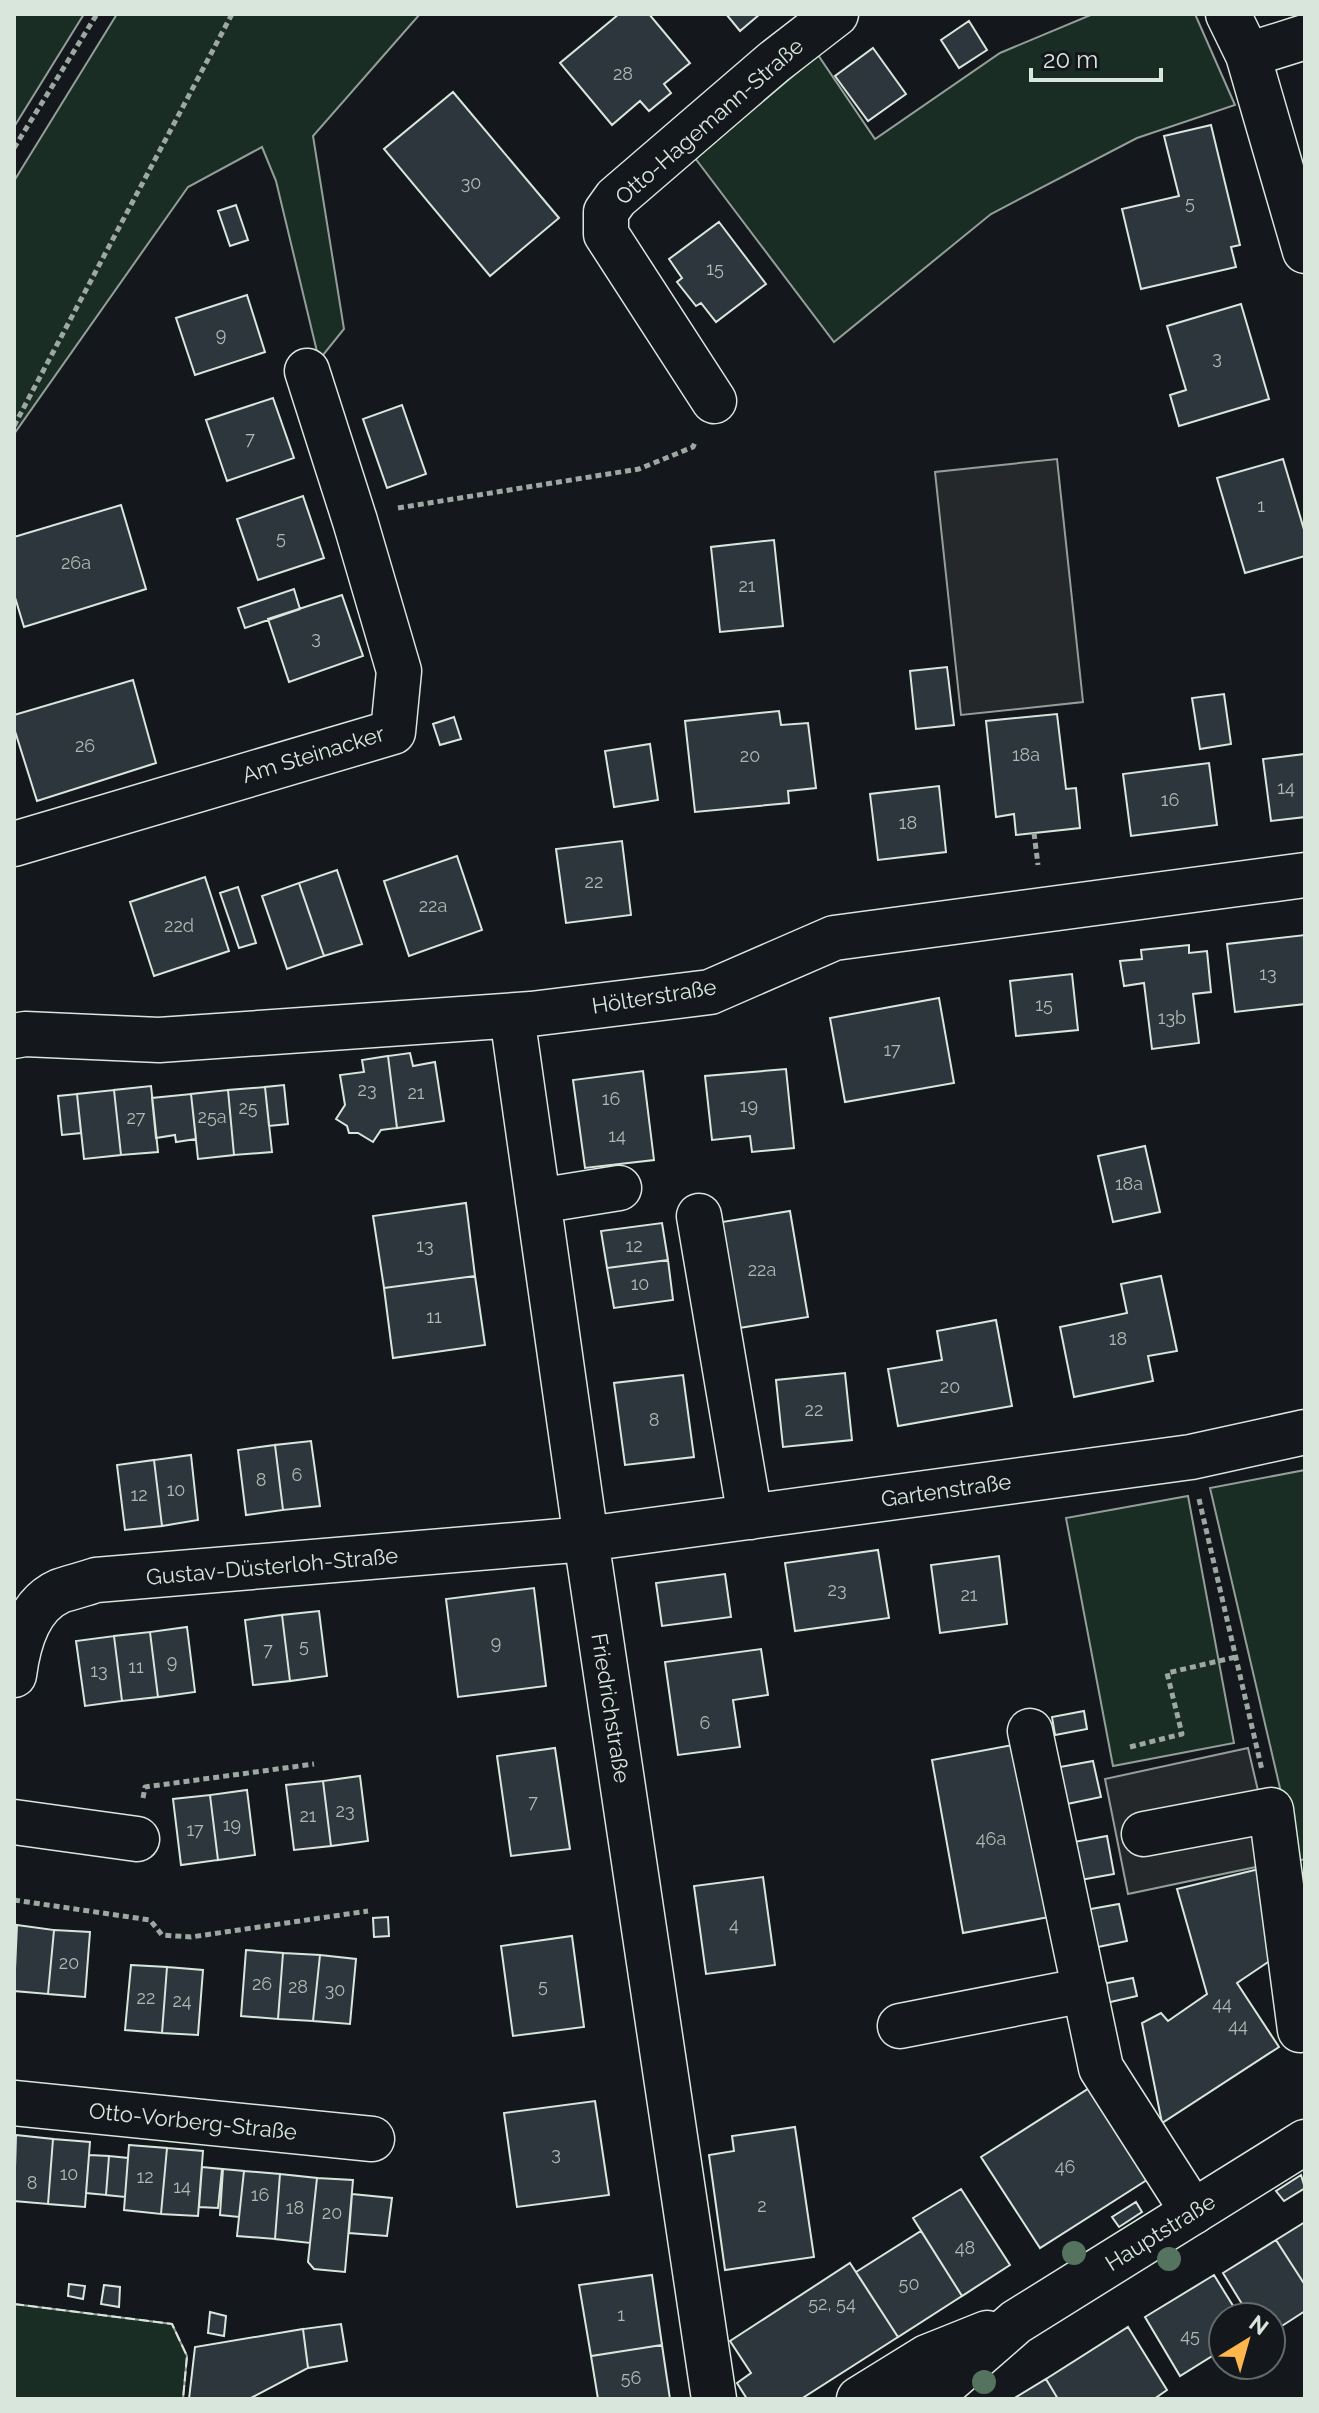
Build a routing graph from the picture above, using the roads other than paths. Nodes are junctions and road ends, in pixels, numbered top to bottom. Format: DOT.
graph roads {
  1 [pos="836,14"];
  2 [pos="1228,14"];
  3 [pos="1305,37"];
  4 [pos="1248,55"];
  5 [pos="1305,251"];
  6 [pos="307,371"];
  7 [pos="714,401"];
  8 [pos="14,844"];
  9 [pos="1305,875"];
  10 [pos="512,1016"];
  11 [pos="18,1024"];
  12 [pos="619,1188"];
  13 [pos="538,1201"];
  14 [pos="699,1216"];
  15 [pos="1305,1432"];
  16 [pos="750,1517"];
  17 [pos="586,1539"];
  18 [pos="14,1675"];
  19 [pos="1030,1731"];
  20 [pos="14,1822"];
  21 [pos="1144,1834"];
  22 [pos="137,1839"];
  23 [pos="1085,1990"];
  24 [pos="900,2026"];
  25 [pos="1300,2030"];
  26 [pos="14,2103"];
  27 [pos="372,2139"];
  28 [pos="1305,2142"];
  29 [pos="1193,2212"];
  30 [pos="1016,2322"];
  31 [pos="714,2399"];
  32 [pos="859,2399"];
  33 [pos="924,2399"];
  1 -- 7 [label="street, Otto-Hagemann-Straße"];
  2 -- 4 [label="street"];
  3 -- 4 [label="street"];
  4 -- 5 [label="street"];
  6 -- 8 [label="street, Am Steinacker"];
  9 -- 10 [label="street, Hölterstraße"];
  10 -- 11 [label="street, Hölterstraße"];
  10 -- 13 [label="street, Friedrichstraße"];
  12 -- 13 [label="street"];
  13 -- 17 [label="street, Friedrichstraße"];
  14 -- 16 [label="street"];
  15 -- 16 [label="street, Gartenstraße"];
  16 -- 17 [label="street, Gartenstraße"];
  17 -- 18 [label="street, Gustav-Düsterloh-Straße"];
  17 -- 31 [label="street, Friedrichstraße"];
  19 -- 23 [label="street"];
  20 -- 22 [label="street"];
  21 -- 25 [label="street"];
  23 -- 24 [label="street"];
  23 -- 29 [label="street"];
  26 -- 27 [label="street, Otto-Vorberg-Straße"];
  28 -- 29 [label="street, Hauptstraße"];
  29 -- 30 [label="street, Hauptstraße"];
  30 -- 32 [label="street, Hauptstraße"];
  30 -- 33 [label="street, Hauptstraße"];
}
